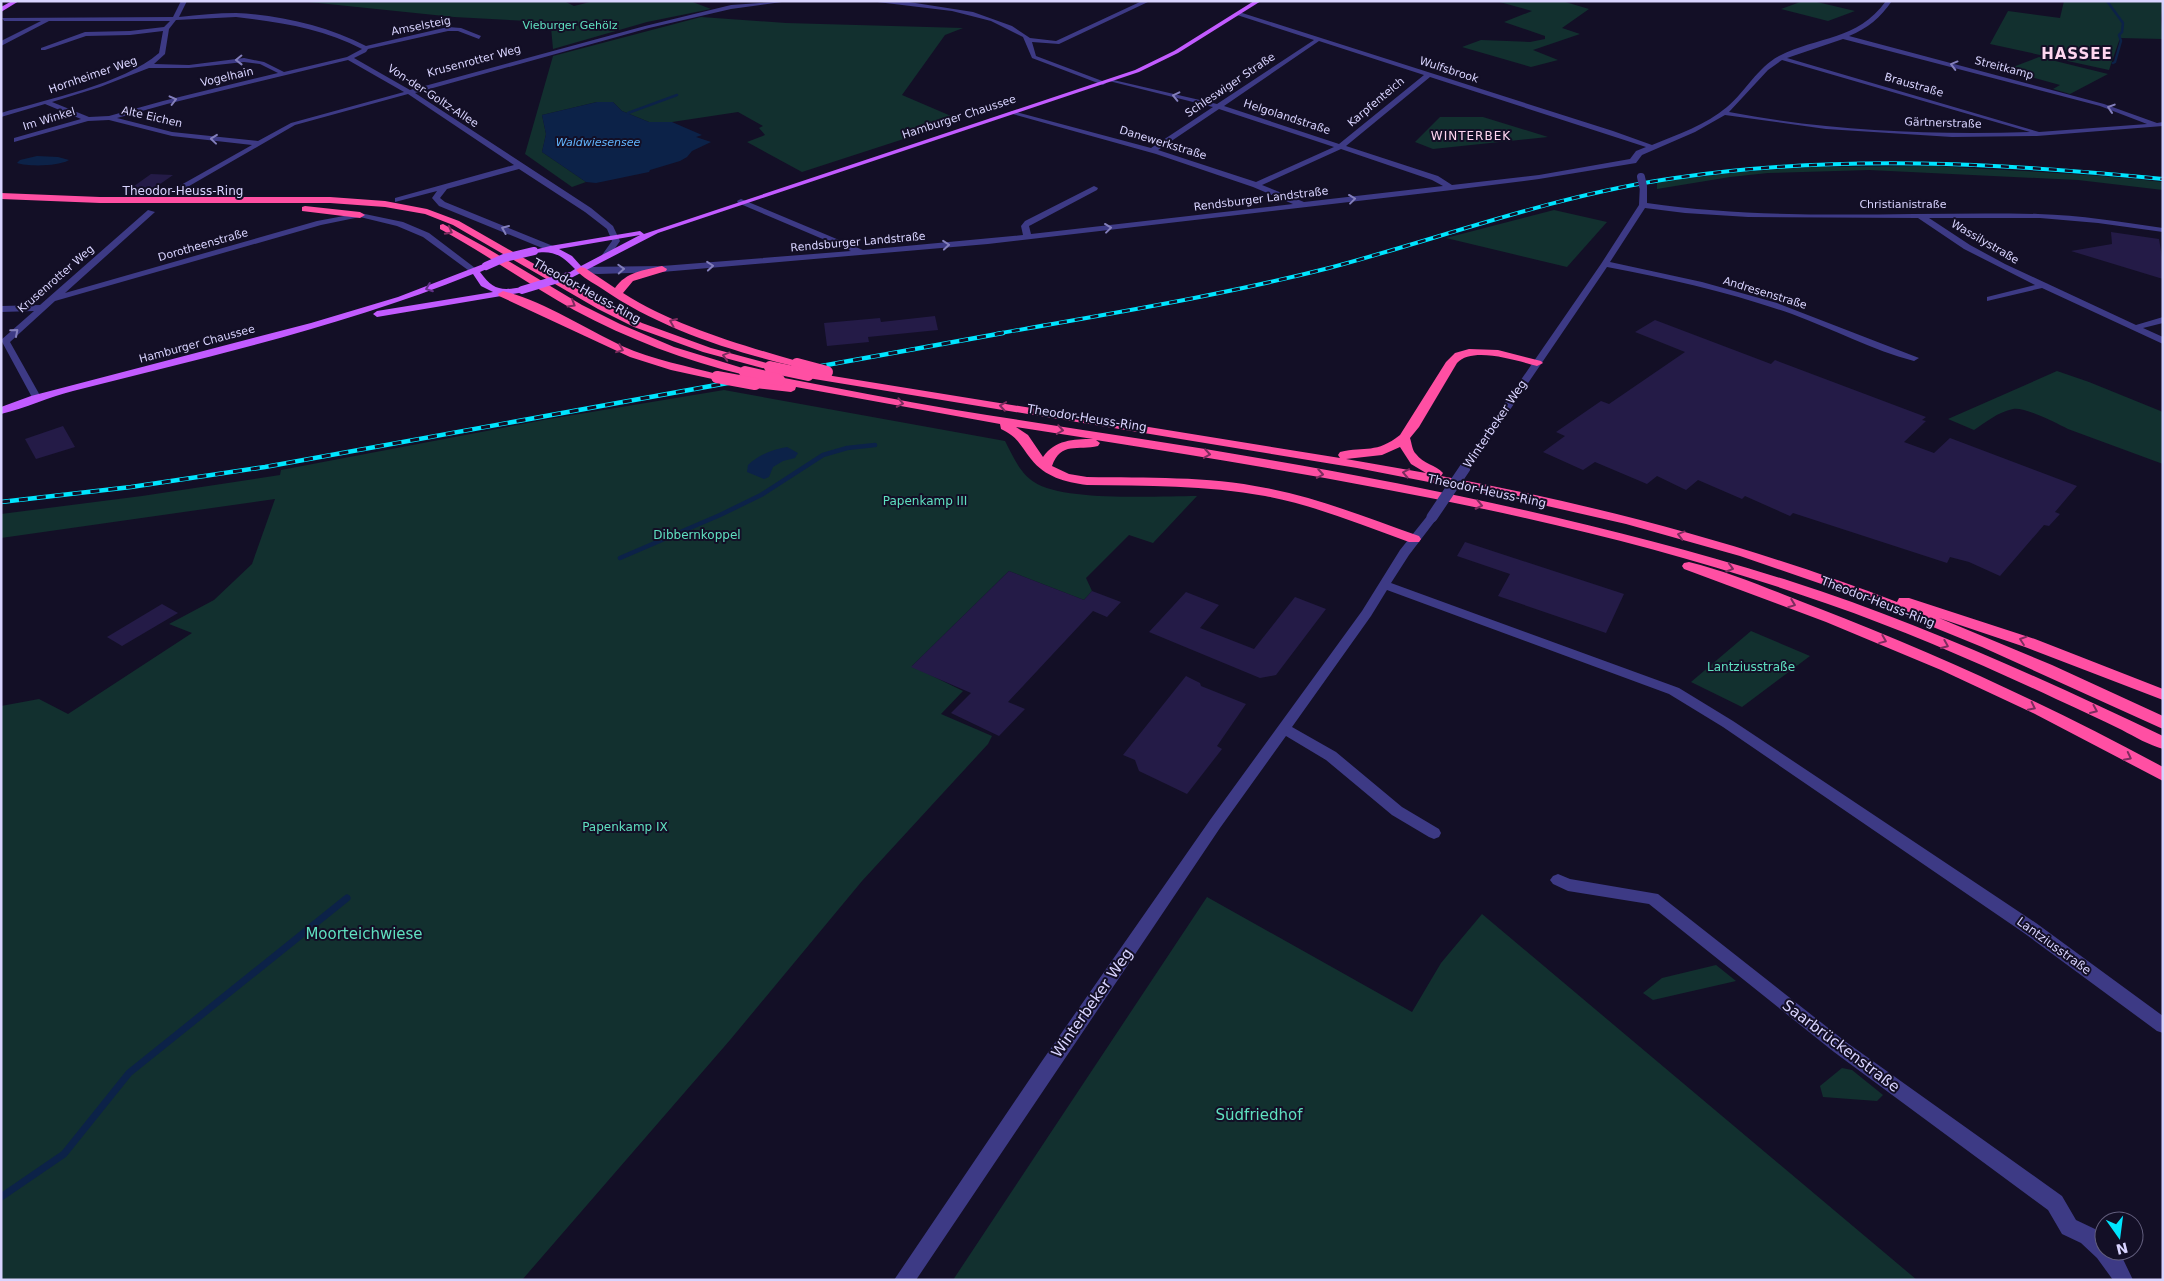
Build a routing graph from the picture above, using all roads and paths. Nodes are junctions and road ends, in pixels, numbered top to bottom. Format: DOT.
graph roads {
  1 [pos="16,1"];
  2 [pos="184,1"];
  3 [pos="786,1"];
  4 [pos="872,1"];
  5 [pos="1147,1"];
  6 [pos="1258,1"];
  7 [pos="1888,1"];
  8 [pos="764,2"];
  9 [pos="1,10"];
  10 [pos="1239,14"];
  11 [pos="49,18"];
  12 [pos="174,18"];
  13 [pos="4,19"];
  14 [pos="166,29"];
  15 [pos="479,37"];
  16 [pos="1844,37"];
  17 [pos="1319,39"];
  18 [pos="1028,40"];
  19 [pos="1057,42"];
  20 [pos="1,44"];
  21 [pos="43,48"];
  22 [pos="366,48"];
  23 [pos="1042,49"];
  24 [pos="349,58"];
  25 [pos="1782,58"];
  26 [pos="148,66"];
  27 [pos="284,74"];
  28 [pos="1429,74"];
  29 [pos="1110,80"];
  30 [pos="1103,83"];
  31 [pos="409,92"];
  32 [pos="46,102"];
  33 [pos="1218,106"];
  34 [pos="1012,113"];
  35 [pos="1724,113"];
  36 [pos="1,115"];
  37 [pos="109,118"];
  38 [pos="88,119"];
  39 [pos="2159,124"];
  40 [pos="2041,134"];
  41 [pos="17,140"];
  42 [pos="257,143"];
  43 [pos="1340,147"];
  44 [pos="1652,147"];
  45 [pos="1153,150"];
  46 [pos="1633,161"];
  47 [pos="520,166"];
  48 [pos="1256,185"];
  49 [pos="184,186"];
  50 [pos="1094,188"];
  51 [pos="1452,188"];
  52 [pos="443,189"];
  53 [pos="1,196"];
  54 [pos="220,200"];
  55 [pos="398,200"];
  56 [pos="741,201"];
  57 [pos="1,202"];
  58 [pos="1304,205"];
  59 [pos="1,206"];
  60 [pos="269,206"];
  61 [pos="1643,206"];
  62 [pos="35,207"];
  63 [pos="452,209"];
  64 [pos="151,212"];
  65 [pos="1919,214"];
  66 [pos="360,215"];
  67 [pos="2163,230"];
  68 [pos="655,231"];
  69 [pos="616,237"];
  70 [pos="1028,237"];
  71 [pos="550,248"];
  72 [pos="863,253"];
  73 [pos="606,255"];
  74 [pos="1605,264"];
  75 [pos="474,270"];
  76 [pos="581,270"];
  77 [pos="662,270"];
  78 [pos="2043,285"];
  79 [pos="503,294"];
  80 [pos="617,294"];
  81 [pos="53,299"];
  82 [pos="1990,299"];
  83 [pos="43,308"];
  84 [pos="1,309"];
  85 [pos="2163,320"];
  86 [pos="310,327"];
  87 [pos="2134,328"];
  88 [pos="2163,341"];
  89 [pos="1914,358"];
  90 [pos="1537,363"];
  91 [pos="91,386"];
  92 [pos="882,387"];
  93 [pos="852,394"];
  94 [pos="37,399"];
  95 [pos="1,413"];
  96 [pos="982,418"];
  97 [pos="1405,440"];
  98 [pos="1159,446"];
  99 [pos="1298,454"];
  100 [pos="1045,467"];
  101 [pos="1471,486"];
  102 [pos="1598,533"];
  103 [pos="1414,539"];
  104 [pos="1794,570"];
  105 [pos="1385,585"];
  106 [pos="2163,695"];
  107 [pos="2163,723"];
  108 [pos="1285,729"];
  109 [pos="2163,743"];
  110 [pos="2163,775"];
  111 [pos="1434,833"];
  112 [pos="1558,880"];
  113 [pos="2163,1026"];
  114 [pos="2094,1242"];
  115 [pos="2111,1261"];
  116 [pos="904,1280"];
  117 [pos="2123,1280"];
  1 -- 9 [label="main road"];
  2 -- 12 [label="street, Hornheimer Weg"];
  3 -- 8 [label="street, Krusenrotter Weg"];
  4 -- 18 [label="street"];
  5 -- 19 [label="street"];
  6 -- 10 [label="main road, Hamburger Chaussee"];
  7 -- 16 [label="street"];
  8 -- 31 [label="street, Krusenrotter Weg"];
  10 -- 17 [label="street, Wulfsbrook"];
  10 -- 29 [label="main road, Hamburger Chaussee"];
  11 -- 12 [label="street"];
  11 -- 13 [label="street"];
  11 -- 20 [label="street"];
  12 -- 14 [label="street, Hornheimer Weg"];
  12 -- 22 [label="street"];
  14 -- 21 [label="street"];
  14 -- 26 [label="street, Hornheimer Weg"];
  15 -- 22 [label="street, Amselsteig"];
  16 -- 25 [label="street"];
  39 -- 16 [label="street, Streitkamp, one-way"];
  17 -- 28 [label="street, Wulfsbrook"];
  17 -- 33 [label="street, Schleswiger Straße"];
  18 -- 19 [label="street"];
  18 -- 30 [label="street"];
  19 -- 23 [label="street"];
  22 -- 24 [label="street"];
  24 -- 27 [label="street, Vogelhain"];
  24 -- 31 [label="street, Von-der-Goltz-Allee"];
  25 -- 35 [label="street"];
  25 -- 40 [label="street, Braustraße"];
  27 -- 26 [label="street, one-way"];
  26 -- 32 [label="street, Hornheimer Weg"];
  37 -- 27 [label="street, Vogelhain, one-way"];
  28 -- 43 [label="street, Karpfenteich"];
  28 -- 44 [label="street, Wulfsbrook"];
  29 -- 30 [label="main road, Hamburger Chaussee"];
  33 -- 29 [label="street, Helgolandstraße, one-way"];
  30 -- 34 [label="main road, Hamburger Chaussee"];
  31 -- 42 [label="street, Krusenrotter Weg"];
  31 -- 47 [label="street, Von-der-Goltz-Allee"];
  32 -- 36 [label="street, Hornheimer Weg"];
  32 -- 38 [label="street, Alte Eichen"];
  33 -- 43 [label="street, Helgolandstraße"];
  33 -- 45 [label="street, Schleswiger Straße"];
  34 -- 45 [label="street, Danewerkstraße"];
  34 -- 56 [label="main road, Hamburger Chaussee"];
  35 -- 40 [label="street, Gärtnerstraße"];
  35 -- 44 [label="street"];
  37 -- 38 [label="street, Alte Eichen"];
  42 -- 37 [label="street, Alte Eichen, one-way"];
  38 -- 41 [label="street, Im Winkel"];
  39 -- 40 [label="street, Gärtnerstraße"];
  42 -- 49 [label="street, Krusenrotter Weg"];
  43 -- 48 [label="street, Karpfenteich"];
  43 -- 51 [label="street, Helgolandstraße"];
  44 -- 46 [label="street"];
  45 -- 48 [label="street, Danewerkstraße"];
  46 -- 51 [label="street, Rendsburger Landstraße"];
  46 -- 61 [label="street, bridge"];
  47 -- 52 [label="street"];
  47 -- 69 [label="street, Von-der-Goltz-Allee"];
  48 -- 58 [label="street, Danewerkstraße"];
  50 -- 70 [label="street"];
  58 -- 51 [label="street, Rendsburger Landstraße, one-way"];
  52 -- 55 [label="street"];
  52 -- 63 [label="street"];
  53 -- 54 [label="highway, Theodor-Heuss-Ring"];
  54 -- 55 [label="highway"];
  92 -- 54 [label="highway, Theodor-Heuss-Ring, one-way, bridge"];
  55 -- 63 [label="highway"];
  56 -- 68 [label="main road, Hamburger Chaussee"];
  56 -- 72 [label="street"];
  57 -- 62 [label="highway"];
  70 -- 58 [label="street, Rendsburger Landstraße, one-way"];
  59 -- 62 [label="highway, Theodor-Heuss-Ring"];
  60 -- 62 [label="highway, Theodor-Heuss-Ring"];
  60 -- 66 [label="highway"];
  60 -- 93 [label="highway, Theodor-Heuss-Ring, one-way, bridge"];
  61 -- 65 [label="street, Christianistraße"];
  61 -- 74 [label="street, Winterbeker Weg"];
  71 -- 63 [label="street, one-way"];
  64 -- 81 [label="street, Krusenrotter Weg"];
  65 -- 67 [label="street, Christianistraße"];
  65 -- 78 [label="street, Wassilystraße"];
  66 -- 75 [label="street"];
  66 -- 81 [label="street, Dorotheenstraße"];
  68 -- 69 [label="main road, Hamburger Chaussee"];
  68 -- 73 [label="main road, Hamburger Chaussee"];
  69 -- 71 [label="main road, Hamburger Chaussee"];
  69 -- 73 [label="street"];
  72 -- 70 [label="street, Rendsburger Landstraße, one-way"];
  71 -- 75 [label="main road, Hamburger Chaussee, bridge"];
  71 -- 76 [label="main road"];
  77 -- 72 [label="street, Rendsburger Landstraße, one-way"];
  73 -- 76 [label="main road, Hamburger Chaussee"];
  74 -- 89 [label="street, Andresenstraße"];
  74 -- 90 [label="street, Winterbeker Weg"];
  75 -- 79 [label="main road"];
  75 -- 86 [label="main road, Hamburger Chaussee, one-way"];
  76 -- 77 [label="street, Rendsburger Landstraße, one-way"];
  76 -- 79 [label="main road, Hamburger Chaussee, bridge"];
  76 -- 80 [label="highway"];
  77 -- 80 [label="highway"];
  78 -- 82 [label="street"];
  78 -- 87 [label="street, Wassilystraße"];
  79 -- 86 [label="main road, Hamburger Chaussee"];
  79 -- 93 [label="highway, one-way, bridge"];
  92 -- 80 [label="highway, one-way, bridge"];
  81 -- 83 [label="street, Krusenrotter Weg"];
  83 -- 84 [label="street"];
  94 -- 83 [label="street, Krusenrotter Weg, one-way"];
  85 -- 87 [label="street"];
  86 -- 91 [label="main road, Hamburger Chaussee"];
  87 -- 88 [label="street, Wassilystraße"];
  90 -- 97 [label="highway"];
  90 -- 103 [label="street, Winterbeker Weg, bridge"];
  91 -- 94 [label="main road, Hamburger Chaussee"];
  91 -- 95 [label="main road, Hamburger Chaussee"];
  99 -- 92 [label="highway, Theodor-Heuss-Ring, one-way"];
  93 -- 96 [label="highway, Theodor-Heuss-Ring, one-way"];
  94 -- 95 [label="main road, Hamburger Chaussee"];
  96 -- 98 [label="highway, Theodor-Heuss-Ring, one-way"];
  96 -- 100 [label="highway"];
  97 -- 99 [label="highway"];
  97 -- 101 [label="highway"];
  98 -- 100 [label="highway"];
  98 -- 102 [label="highway, Theodor-Heuss-Ring, one-way"];
  101 -- 99 [label="highway, Theodor-Heuss-Ring, one-way"];
  100 -- 103 [label="highway"];
  104 -- 101 [label="highway, Theodor-Heuss-Ring, one-way"];
  102 -- 109 [label="highway, Theodor-Heuss-Ring, one-way"];
  102 -- 110 [label="highway, one-way"];
  103 -- 105 [label="street, Winterbeker Weg"];
  106 -- 104 [label="highway, one-way"];
  104 -- 107 [label="highway, Theodor-Heuss-Ring"];
  105 -- 108 [label="street, Winterbeker Weg"];
  105 -- 113 [label="street, Lantziusstraße"];
  108 -- 111 [label="street"];
  108 -- 116 [label="street, Winterbeker Weg"];
  112 -- 114 [label="street, Saarbrückenstraße"];
  115 -- 117 [label="street, Saarbrückenstraße"];
}
